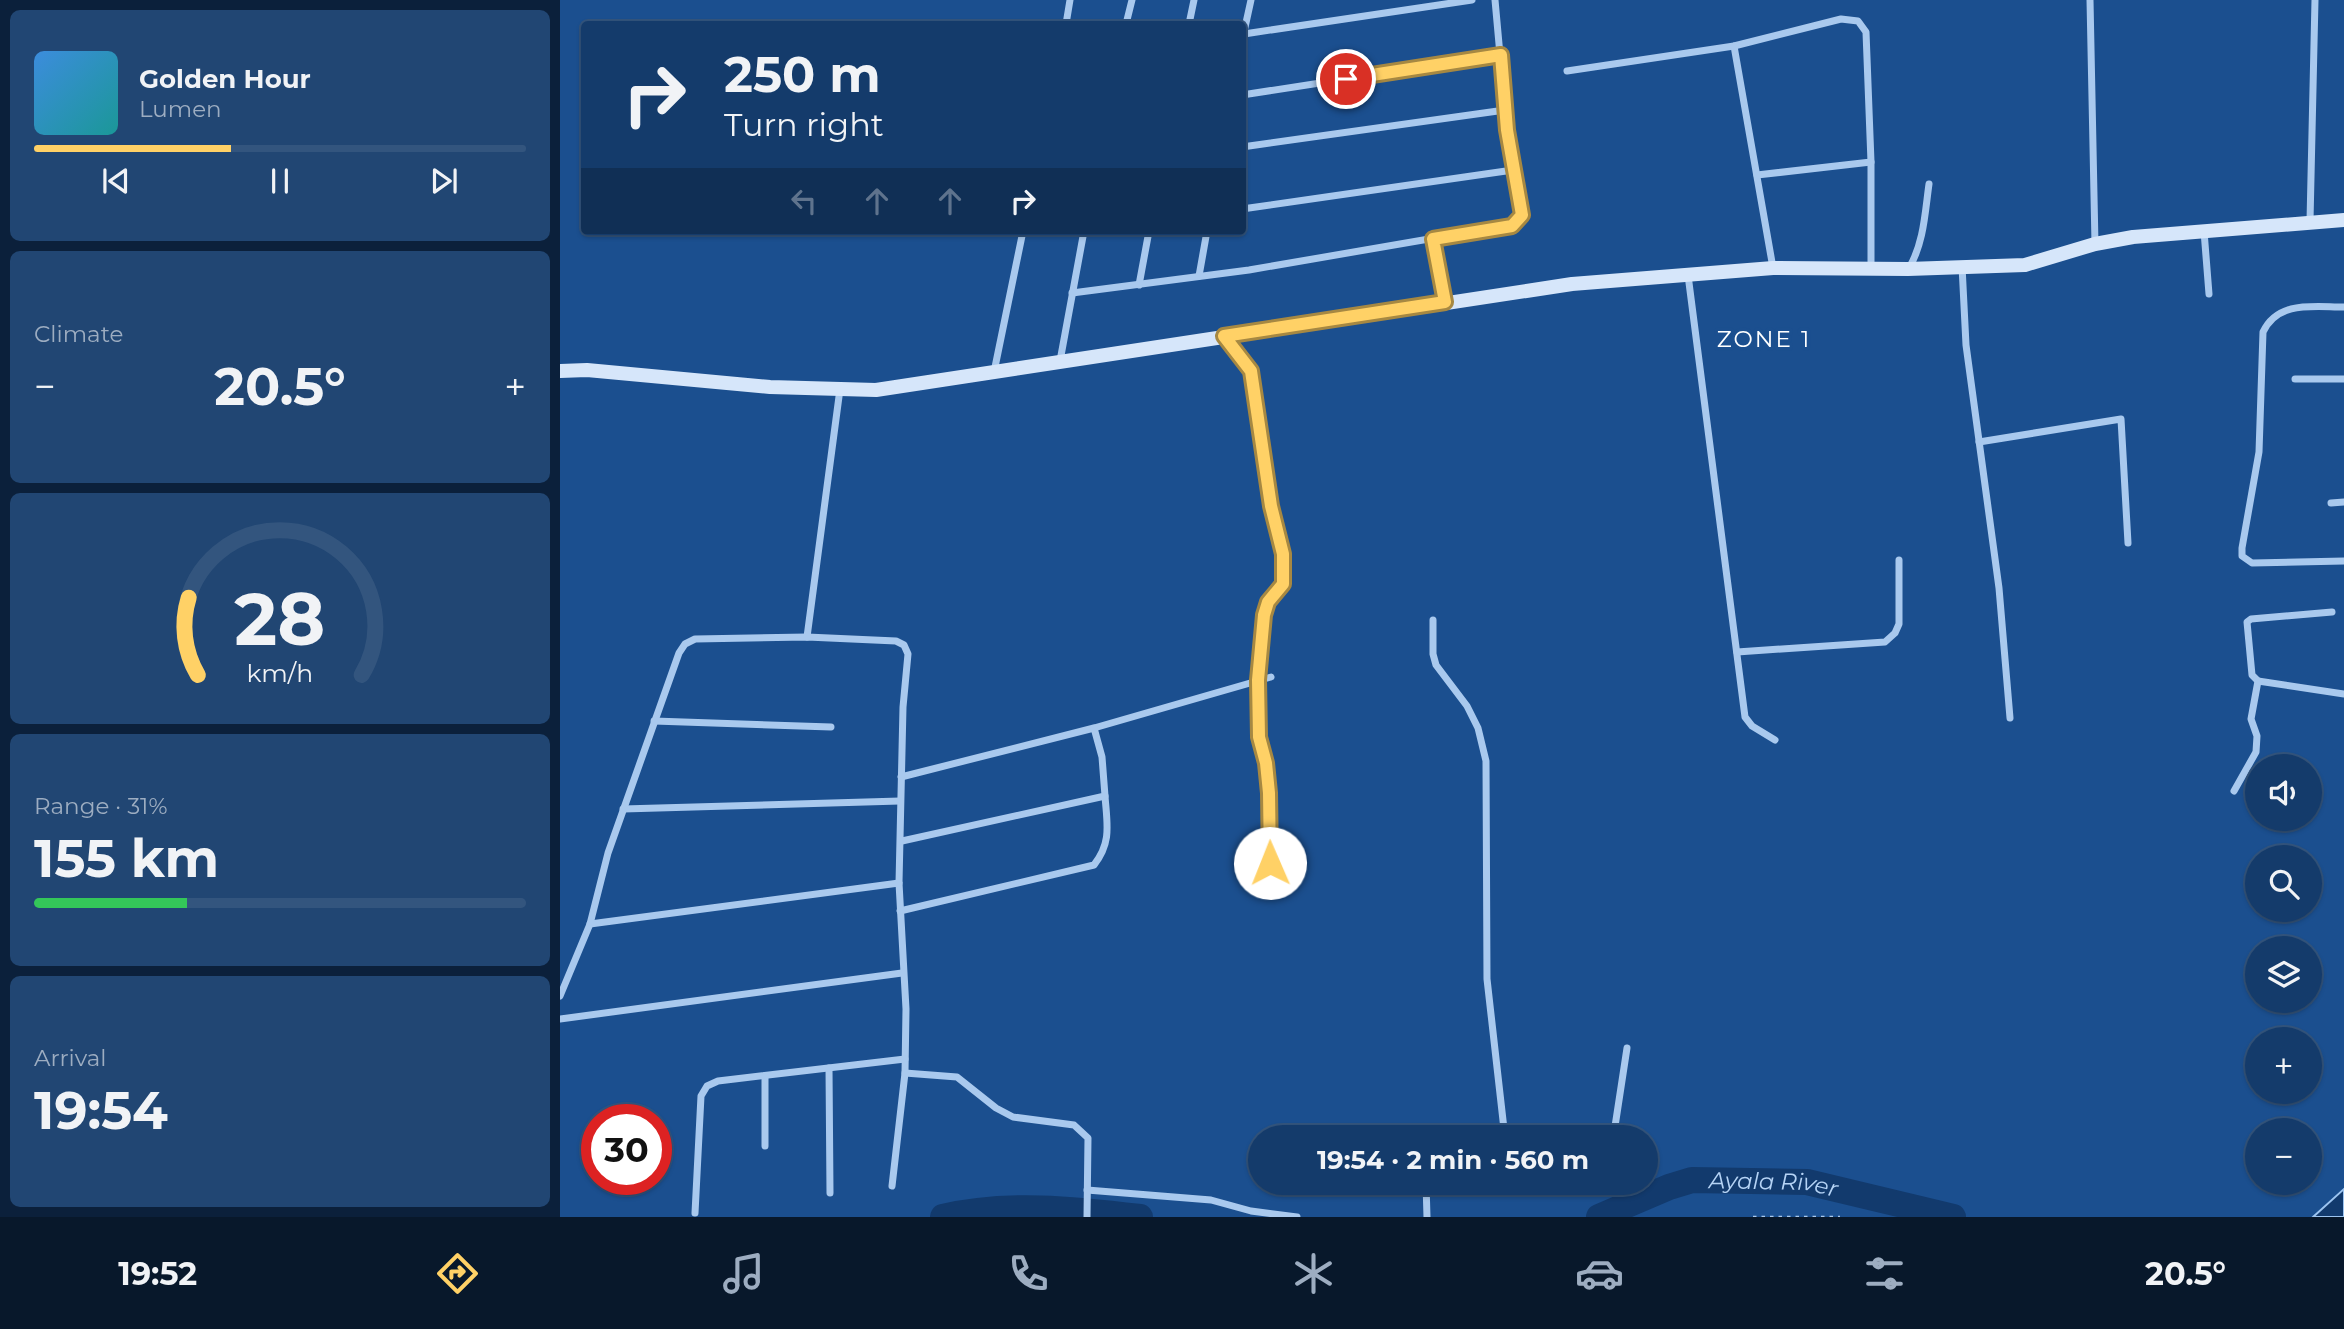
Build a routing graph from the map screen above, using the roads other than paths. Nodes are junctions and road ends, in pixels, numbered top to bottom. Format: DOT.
graph roads {
  1 [pos="1070,0"];
  2 [pos="1132,0"];
  3 [pos="1194,0"];
  4 [pos="1251,0"];
  5 [pos="1472,0"];
  6 [pos="1495,0"];
  7 [pos="2090,0"];
  8 [pos="2315,0"];
  9 [pos="1066,21"];
  10 [pos="1127,21"];
  11 [pos="1190,21"];
  12 [pos="1246,24"];
  13 [pos="1246,38"];
  14 [pos="1734,46"];
  15 [pos="1501,55"];
  16 [pos="1567,71"];
  17 [pos="1246,94"];
  18 [pos="1505,110"];
  19 [pos="1246,147"];
  20 [pos="1871,162"];
  21 [pos="1513,170"];
  22 [pos="1756,175"];
  23 [pos="1928,184"];
  24 [pos="1246,208"];
  25 [pos="2344,220"];
  26 [pos="2310,221"];
  27 [pos="2204,230"];
  28 [pos="1022,235"];
  29 [pos="1083,235"];
  30 [pos="1148,235"];
  31 [pos="1206,235"];
  32 [pos="1433,239"];
  33 [pos="2095,244"];
  34 [pos="1962,266"];
  35 [pos="1871,267"];
  36 [pos="1773,268"];
  37 [pos="1908,269"];
  38 [pos="1687,275"];
  39 [pos="1199,276"];
  40 [pos="1139,285"];
  41 [pos="1072,293"];
  42 [pos="2209,294"];
  43 [pos="1445,302"];
  44 [pos="2344,307"];
  45 [pos="1224,336"];
  46 [pos="1060,362"];
  47 [pos="560,371"];
  48 [pos="994,373"];
  49 [pos="2295,379"];
  50 [pos="2344,379"];
  51 [pos="840,389"];
  52 [pos="1979,442"];
  53 [pos="2344,502"];
  54 [pos="2331,503"];
  55 [pos="2128,543"];
  56 [pos="1899,560"];
  57 [pos="2344,561"];
  58 [pos="2332,612"];
  59 [pos="1433,620"];
  60 [pos="807,638"];
  61 [pos="1737,652"];
  62 [pos="1271,677"];
  63 [pos="1258,680"];
  64 [pos="2258,681"];
  65 [pos="2344,694"];
  66 [pos="2010,718"];
  67 [pos="654,721"];
  68 [pos="831,727"];
  69 [pos="1094,728"];
  70 [pos="1775,740"];
  71 [pos="901,777"];
  72 [pos="2234,791"];
  73 [pos="1105,796"];
  74 [pos="900,801"];
  75 [pos="623,809"];
  76 [pos="902,841"];
  77 [pos="1270,863"];
  78 [pos="900,883"];
  79 [pos="900,911"];
  80 [pos="590,924"];
  81 [pos="902,973"];
  82 [pos="560,996"];
  83 [pos="560,1019"];
  84 [pos="1627,1048"];
  85 [pos="905,1059"];
  86 [pos="829,1068"];
  87 [pos="905,1073"];
  88 [pos="765,1076"];
  89 [pos="1504,1125"];
  90 [pos="1615,1125"];
  91 [pos="765,1146"];
  92 [pos="892,1186"];
  93 [pos="830,1194"];
  94 [pos="1087,1195"];
  95 [pos="1426,1195"];
  96 [pos="695,1213"];
  97 [pos="1087,1217"];
  98 [pos="1297,1217"];
  99 [pos="1427,1217"];
  1 -- 9 [label="street"];
  2 -- 10 [label="street"];
  3 -- 11 [label="street"];
  4 -- 12 [label="street"];
  5 -- 13 [label="street"];
  6 -- 15 [label="street"];
  7 -- 33 [label="street"];
  8 -- 26 [label="street"];
  14 -- 16 [label="street"];
  14 -- 20 [label="street"];
  14 -- 22 [label="street"];
  15 -- 17 [label="street"];
  15 -- 18 [label="street"];
  18 -- 19 [label="street"];
  18 -- 21 [label="street"];
  20 -- 22 [label="street"];
  20 -- 35 [label="street"];
  21 -- 24 [label="street"];
  21 -- 32 [label="street"];
  22 -- 36 [label="street"];
  23 -- 37 [label="street"];
  25 -- 26 [label="street"];
  26 -- 27 [label="street"];
  27 -- 33 [label="street"];
  27 -- 42 [label="street"];
  28 -- 48 [label="street"];
  29 -- 41 [label="street"];
  30 -- 40 [label="street"];
  31 -- 39 [label="street"];
  32 -- 39 [label="street"];
  32 -- 43 [label="street"];
  33 -- 34 [label="street"];
  34 -- 37 [label="street"];
  34 -- 52 [label="street"];
  35 -- 36 [label="street"];
  35 -- 37 [label="street"];
  36 -- 38 [label="street"];
  38 -- 43 [label="street"];
  38 -- 61 [label="street"];
  39 -- 40 [label="street"];
  40 -- 41 [label="street"];
  41 -- 46 [label="street"];
  43 -- 45 [label="street"];
  44 -- 57 [label="street"];
  45 -- 46 [label="street"];
  45 -- 63 [label="street"];
  46 -- 48 [label="street"];
  47 -- 51 [label="street"];
  48 -- 51 [label="street"];
  49 -- 50 [label="street"];
  51 -- 60 [label="street"];
  52 -- 55 [label="street"];
  52 -- 66 [label="street"];
  53 -- 54 [label="street"];
  56 -- 61 [label="street"];
  58 -- 64 [label="street"];
  59 -- 89 [label="street"];
  60 -- 67 [label="street"];
  60 -- 71 [label="street"];
  61 -- 70 [label="street"];
  62 -- 63 [label="street"];
  63 -- 69 [label="street"];
  63 -- 77 [label="street"];
  64 -- 65 [label="street"];
  64 -- 72 [label="street"];
  67 -- 68 [label="street"];
  67 -- 75 [label="street"];
  69 -- 71 [label="street"];
  69 -- 73 [label="street"];
  71 -- 74 [label="street"];
  73 -- 76 [label="street"];
  73 -- 79 [label="street"];
  74 -- 75 [label="street"];
  74 -- 76 [label="street"];
  75 -- 80 [label="street"];
  76 -- 78 [label="street"];
  78 -- 79 [label="street"];
  78 -- 80 [label="street"];
  79 -- 81 [label="street"];
  80 -- 82 [label="street"];
  81 -- 83 [label="street"];
  81 -- 85 [label="street"];
  84 -- 90 [label="street"];
  85 -- 86 [label="street"];
  85 -- 87 [label="street"];
  86 -- 88 [label="street"];
  86 -- 93 [label="street"];
  87 -- 92 [label="street"];
  87 -- 94 [label="street"];
  88 -- 91 [label="street"];
  88 -- 96 [label="street"];
  94 -- 97 [label="street"];
  94 -- 98 [label="street"];
  95 -- 99 [label="street"];
}
